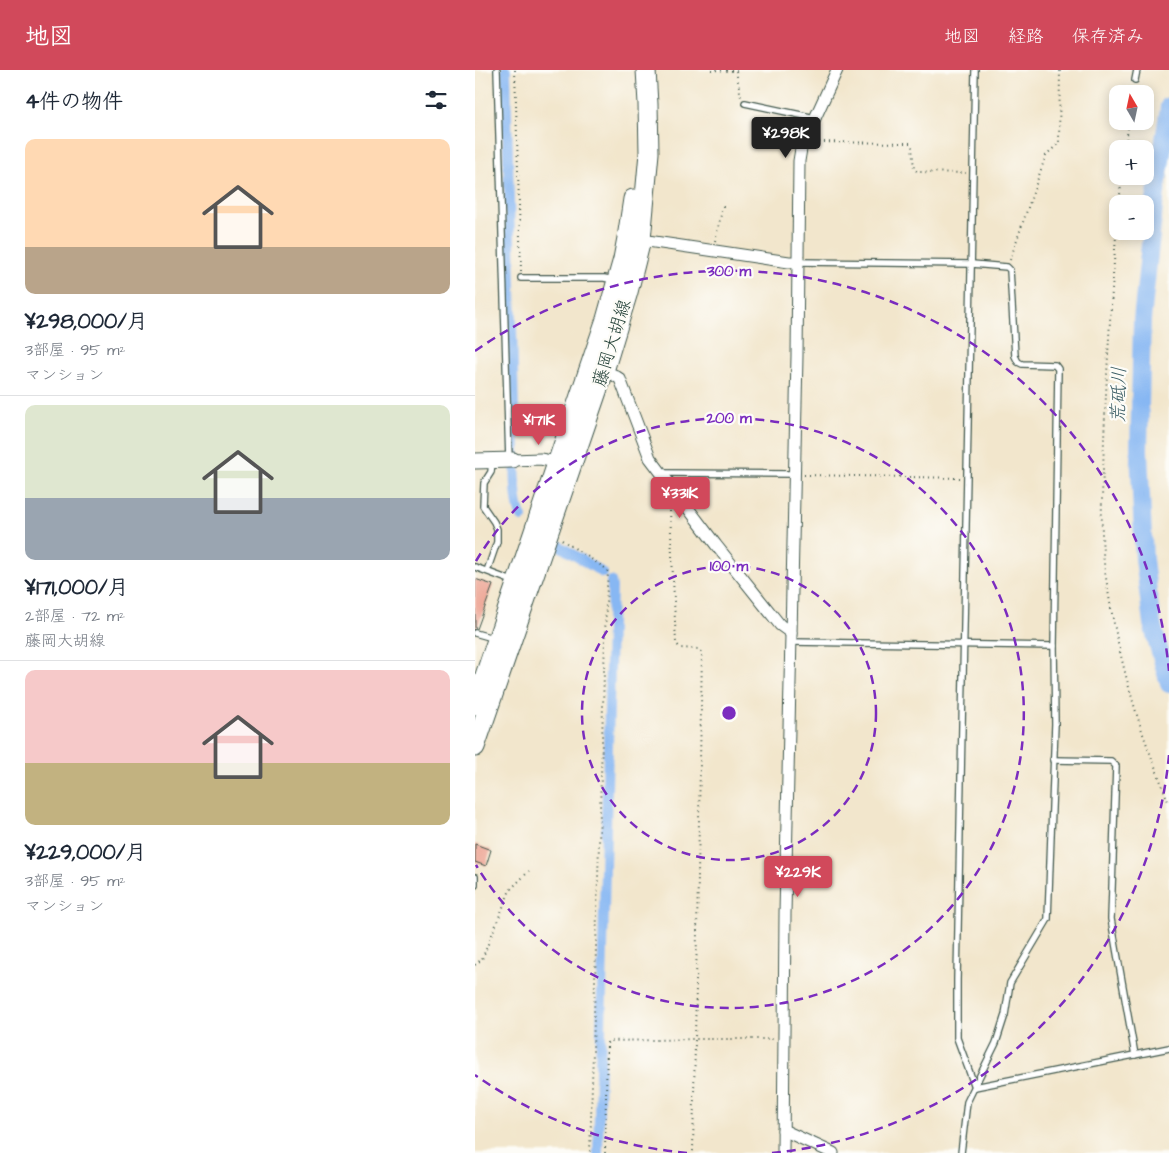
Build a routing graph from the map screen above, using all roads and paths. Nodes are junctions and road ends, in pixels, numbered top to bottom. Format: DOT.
graph roads {
  1 [pos="497,70"];
  2 [pos="515,70"];
  3 [pos="633,70"];
  4 [pos="646,70"];
  5 [pos="711,70"];
  6 [pos="837,70"];
  7 [pos="975,70"];
  8 [pos="1060,70"];
  9 [pos="1137,70"];
  10 [pos="1135,80"];
  11 [pos="745,103"];
  12 [pos="815,118"];
  13 [pos="805,140"];
  14 [pos="974,173"];
  15 [pos="724,202"];
  16 [pos="641,240"];
  17 [pos="1116,240"];
  18 [pos="713,251"];
  19 [pos="797,262"];
  20 [pos="972,264"];
  21 [pos="1007,267"];
  22 [pos="521,278"];
  23 [pos="617,281"];
  24 [pos="605,371"];
  25 [pos="514,460"];
  26 [pos="475,461"];
  27 [pos="492,461"];
  28 [pos="557,462"];
  29 [pos="661,473"];
  30 [pos="795,474"];
  31 [pos="968,478"];
  32 [pos="679,497"];
  33 [pos="669,504"];
  34 [pos="475,506"];
  35 [pos="483,506"];
  36 [pos="549,531"];
  37 [pos="475,567"];
  38 [pos="487,572"];
  39 [pos="517,582"];
  40 [pos="475,633"];
  41 [pos="791,637"];
  42 [pos="498,639"];
  43 [pos="964,645"];
  44 [pos="1054,646"];
  45 [pos="479,704"];
  46 [pos="475,747"];
  47 [pos="1053,760"];
  48 [pos="1169,804"];
  49 [pos="529,871"];
  50 [pos="475,877"];
  51 [pos="475,885"];
  52 [pos="475,965"];
  53 [pos="696,1039"];
  54 [pos="784,1039"];
  55 [pos="1169,1048"];
  56 [pos="1135,1055"];
  57 [pos="975,1087"];
  58 [pos="783,1130"];
  59 [pos="590,1153"];
  60 [pos="605,1153"];
  61 [pos="693,1153"];
  62 [pos="783,1153"];
  63 [pos="833,1153"];
  64 [pos="961,1153"];
  1 -- 25 [label="lane"];
  2 -- 22 [label="path"];
  3 -- 23 [label="main road, 藤岡大胡線"];
  4 -- 16 [label="main road, 藤岡大胡線"];
  5 -- 11 [label="path"];
  6 -- 12 [label="street"];
  7 -- 14 [label="lane"];
  8 -- 21 [label="path"];
  9 -- 10 [label="lane"];
  11 -- 12 [label="lane"];
  12 -- 13 [label="street"];
  13 -- 14 [label="path"];
  13 -- 19 [label="street"];
  14 -- 20 [label="lane"];
  15 -- 18 [label="path"];
  16 -- 18 [label="street"];
  16 -- 24 [label="main road, 藤岡大胡線"];
  17 -- 48 [label="path"];
  18 -- 19 [label="street"];
  19 -- 20 [label="lane"];
  19 -- 30 [label="street"];
  20 -- 21 [label="lane"];
  20 -- 31 [label="lane"];
  21 -- 44 [label="lane"];
  22 -- 23 [label="lane"];
  23 -- 28 [label="main road, 藤岡大胡線"];
  24 -- 29 [label="street"];
  24 -- 36 [label="main road, 藤岡大胡線"];
  25 -- 27 [label="street"];
  25 -- 28 [label="street"];
  26 -- 27 [label="street"];
  27 -- 35 [label="lane"];
  28 -- 39 [label="main road, 藤岡大胡線"];
  29 -- 30 [label="lane"];
  29 -- 32 [label="street"];
  30 -- 31 [label="path"];
  30 -- 41 [label="street"];
  31 -- 43 [label="lane"];
  32 -- 33 [label="lane"];
  32 -- 41 [label="street"];
  33 -- 53 [label="path"];
  34 -- 35 [label="lane"];
  35 -- 38 [label="lane"];
  36 -- 45 [label="main road, 藤岡大胡線"];
  36 -- 59 [label="path"];
  37 -- 38 [label="lane"];
  38 -- 39 [label="lane"];
  39 -- 42 [label="main road, 藤岡大胡線"];
  40 -- 42 [label="lane"];
  41 -- 43 [label="lane"];
  41 -- 54 [label="street"];
  42 -- 45 [label="main road, 藤岡大胡線"];
  43 -- 44 [label="lane"];
  43 -- 57 [label="lane"];
  44 -- 47 [label="lane"];
  45 -- 46 [label="main road, 藤岡大胡線"];
  47 -- 56 [label="lane"];
  47 -- 57 [label="lane"];
  49 -- 52 [label="path"];
  50 -- 51 [label="lane"];
  53 -- 54 [label="path"];
  53 -- 60 [label="path"];
  53 -- 61 [label="path"];
  54 -- 58 [label="street"];
  55 -- 56 [label="lane"];
  56 -- 57 [label="lane"];
  57 -- 64 [label="lane"];
  58 -- 62 [label="street"];
  58 -- 63 [label="street"];
}
